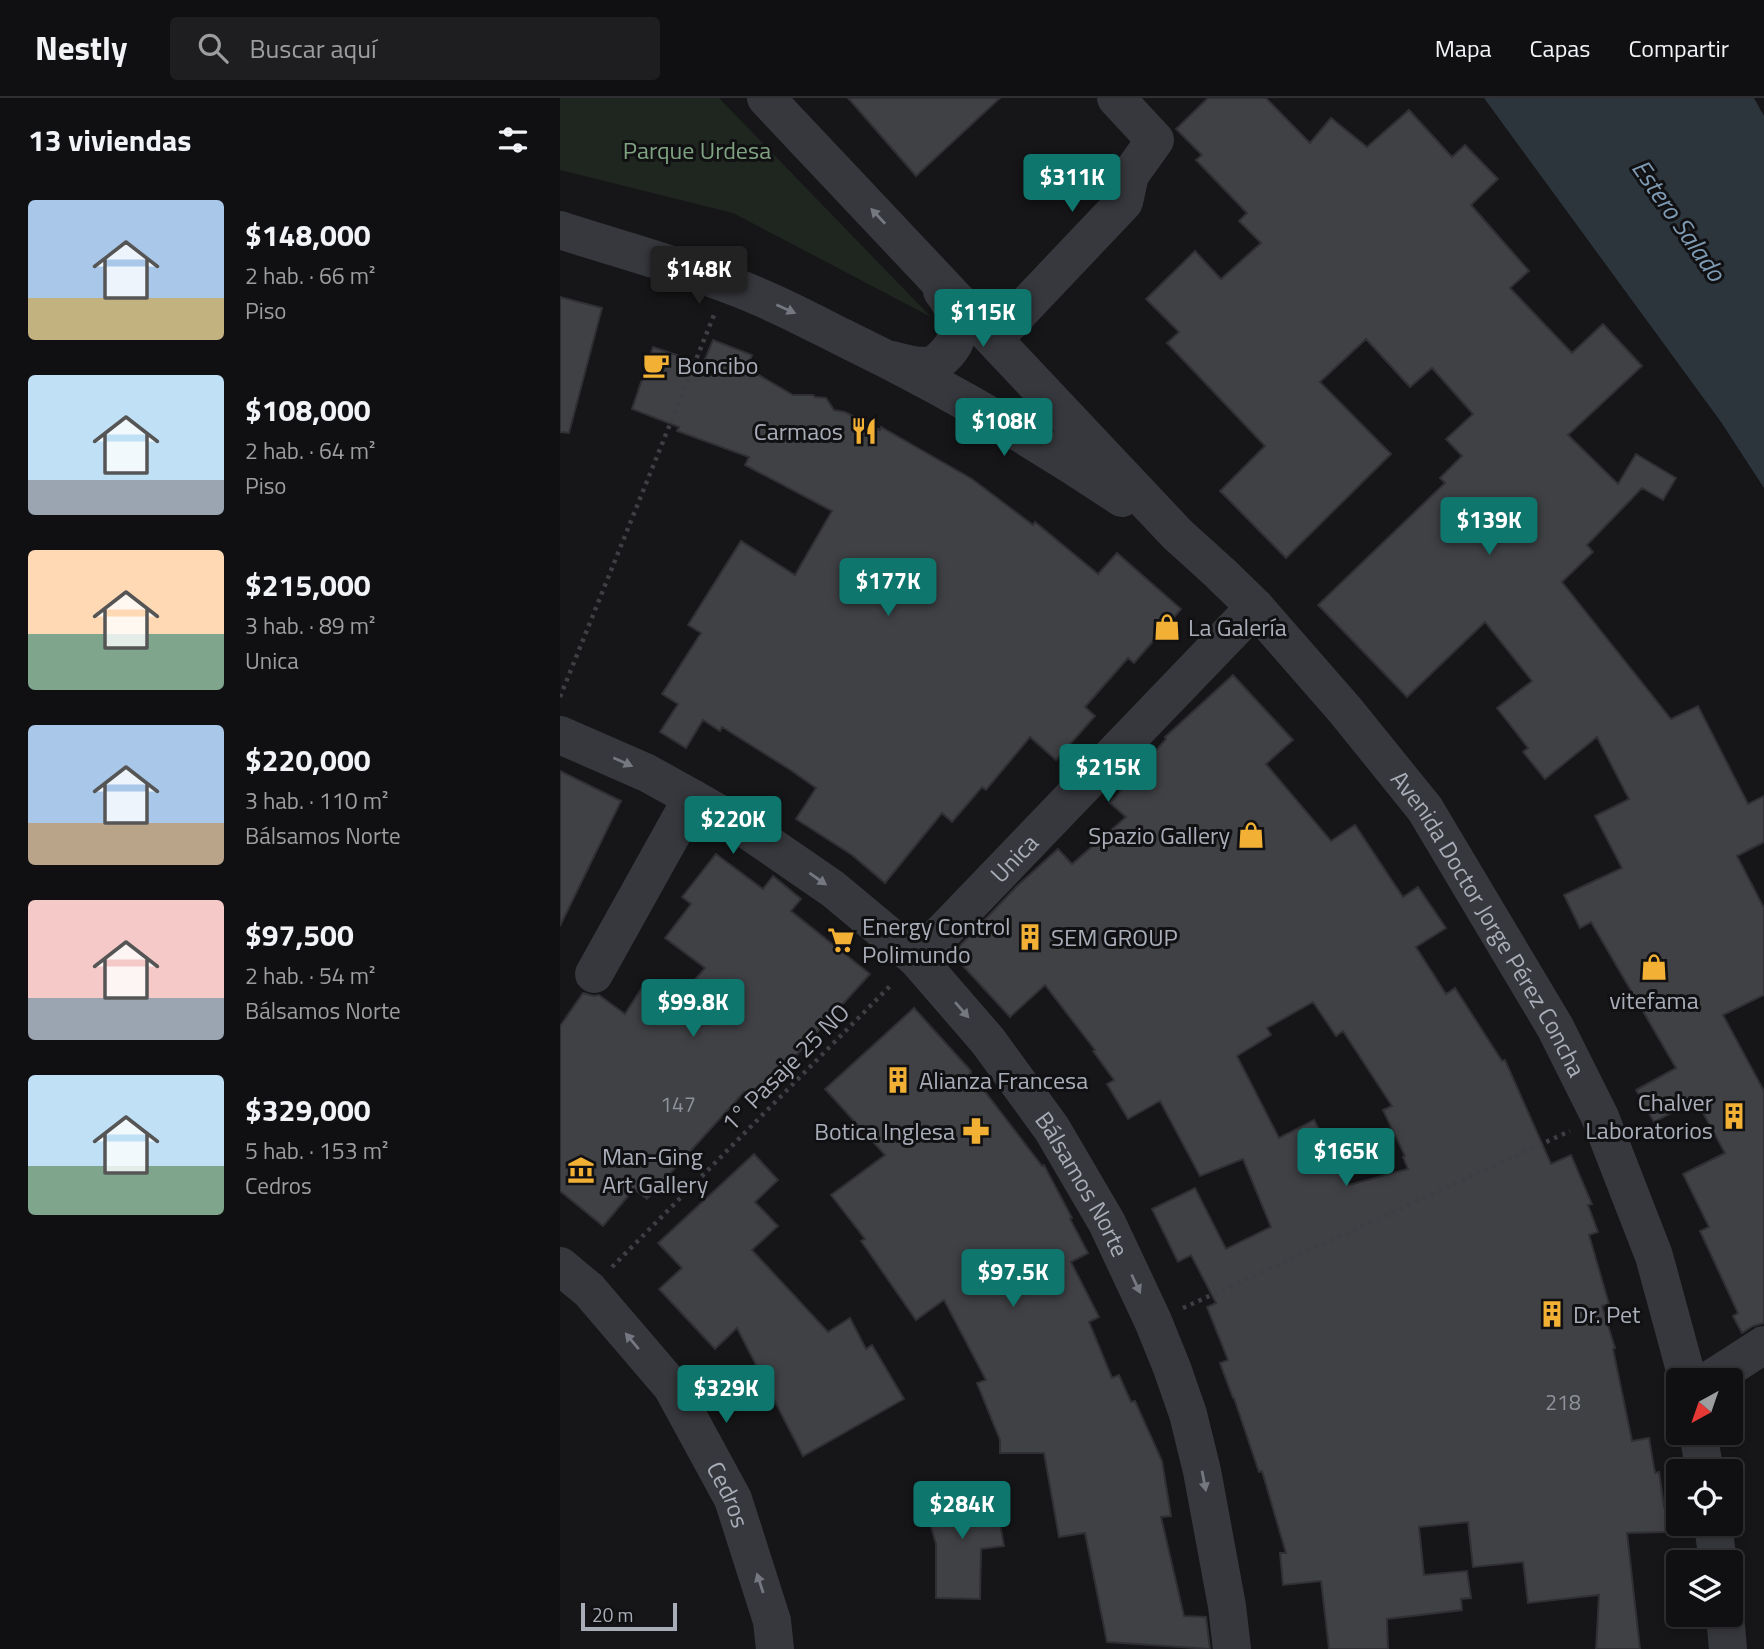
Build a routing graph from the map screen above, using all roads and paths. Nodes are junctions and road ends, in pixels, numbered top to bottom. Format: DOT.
graph roads {
  1 [pos="1116,98"];
  2 [pos="785,105"];
  3 [pos="560,230"];
  4 [pos="915,256"];
  5 [pos="727,284"];
  6 [pos="994,339"];
  7 [pos="887,359"];
  8 [pos="1177,534"];
  9 [pos="1255,607"];
  10 [pos="560,697"];
  11 [pos="560,735"];
  12 [pos="692,798"];
  13 [pos="917,958"];
  14 [pos="594,974"];
  15 [pos="1600,1118"];
  16 [pos="560,1266"];
  17 [pos="589,1290"];
  18 [pos="1153,1321"];
  19 [pos="1764,1345"];
  20 [pos="1684,1368"];
  21 [pos="1728,1368"];
  22 [pos="1726,1627"];
  23 [pos="775,1649"];
  24 [pos="1232,1649"];
  25 [pos="1728,1649"];
  1 -- 6 [label="street"];
  4 -- 2 [label="street, Avenida Doctor Jorge Pérez Concha, one-way"];
  3 -- 5 [label="street, Avenida Doctor Jorge Pérez Concha"];
  4 -- 6 [label="street, Avenida Doctor Jorge Pérez Concha"];
  4 -- 7 [label="street"];
  5 -- 7 [label="street, Avenida Doctor Jorge Pérez Concha, one-way"];
  5 -- 10 [label="path"];
  6 -- 8 [label="street, Avenida Doctor Jorge Pérez Concha"];
  7 -- 8 [label="street, Avenida Doctor Jorge Pérez Concha"];
  8 -- 9 [label="street, Avenida Doctor Jorge Pérez Concha"];
  9 -- 13 [label="street, Unica"];
  9 -- 15 [label="street, Avenida Doctor Jorge Pérez Concha"];
  11 -- 12 [label="street, Bálsamos Norte, one-way"];
  12 -- 13 [label="street, Bálsamos Norte, one-way"];
  12 -- 14 [label="street"];
  13 -- 17 [label="path, 1° Pasaje 25 NO"];
  13 -- 18 [label="street, Bálsamos Norte, one-way"];
  15 -- 18 [label="path"];
  15 -- 20 [label="street, Avenida Doctor Jorge Pérez Concha"];
  16 -- 17 [label="street, Cedros"];
  23 -- 17 [label="street, Cedros, one-way"];
  18 -- 24 [label="street, Bálsamos Norte, one-way"];
  19 -- 21 [label="street"];
  22 -- 25 [label="street"];
}
